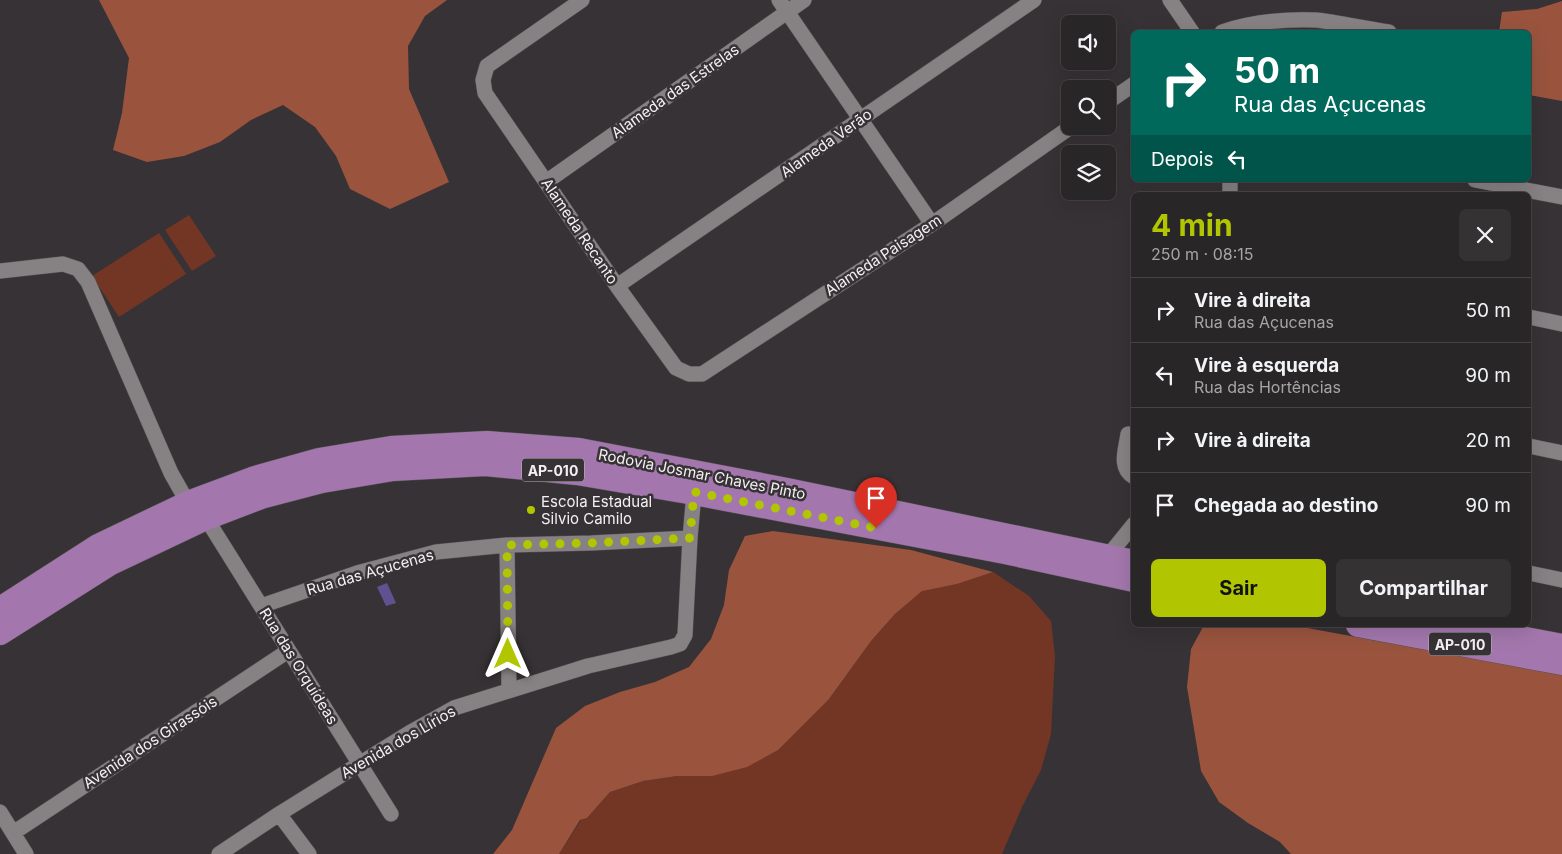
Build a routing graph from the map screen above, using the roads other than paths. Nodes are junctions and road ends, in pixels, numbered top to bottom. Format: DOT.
graph roads {
  1 [pos="582,0"];
  2 [pos="804,0"];
  3 [pos="1034,0"];
  4 [pos="1170,0"];
  5 [pos="783,6"];
  6 [pos="1191,30"];
  7 [pos="1228,30"];
  8 [pos="1377,30"];
  9 [pos="1130,91"];
  10 [pos="1116,98"];
  11 [pos="860,119"];
  12 [pos="1061,134"];
  13 [pos="546,182"];
  14 [pos="1485,182"];
  15 [pos="1562,197"];
  16 [pos="932,224"];
  17 [pos="0,272"];
  18 [pos="617,286"];
  19 [pos="1531,317"];
  20 [pos="1562,324"];
  21 [pos="689,374"];
  22 [pos="1128,434"];
  23 [pos="1531,446"];
  24 [pos="1562,453"];
  25 [pos="1131,475"];
  26 [pos="694,492"];
  27 [pos="785,500"];
  28 [pos="188,503"];
  29 [pos="206,518"];
  30 [pos="1131,528"];
  31 [pos="690,538"];
  32 [pos="507,545"];
  33 [pos="1108,556"];
  34 [pos="1131,561"];
  35 [pos="1531,573"];
  36 [pos="1131,579"];
  37 [pos="1562,580"];
  38 [pos="261,606"];
  39 [pos="0,608"];
  40 [pos="1380,627"];
  41 [pos="1462,627"];
  42 [pos="1403,629"];
  43 [pos="0,633"];
  44 [pos="1562,646"];
  45 [pos="288,651"];
  46 [pos="1562,663"];
  47 [pos="509,690"];
  48 [pos="360,764"];
  49 [pos="0,812"];
  50 [pos="279,814"];
  51 [pos="391,814"];
  52 [pos="13,833"];
  53 [pos="26,854"];
  54 [pos="219,854"];
  55 [pos="309,854"];
  1 -- 13 [label="street, Alameda Recanto"];
  2 -- 5 [label="street, Alameda das Estrelas"];
  3 -- 11 [label="street, Alameda Verão"];
  4 -- 6 [label="street"];
  5 -- 11 [label="street"];
  5 -- 13 [label="street, Alameda das Estrelas"];
  7 -- 8 [label="street"];
  9 -- 10 [label="street"];
  11 -- 16 [label="street"];
  11 -- 18 [label="street, Alameda Verão"];
  12 -- 16 [label="street, Alameda Paisagem"];
  13 -- 18 [label="street, Alameda Recanto"];
  14 -- 15 [label="street"];
  16 -- 21 [label="street, Alameda Paisagem"];
  17 -- 28 [label="street"];
  18 -- 21 [label="street, Alameda Recanto"];
  19 -- 20 [label="street"];
  22 -- 25 [label="street"];
  23 -- 24 [label="street"];
  26 -- 27 [label="main road, Rodovia Josmar Chaves Pinto / AP-010"];
  26 -- 29 [label="main road, Rodovia Josmar Chaves Pinto / AP-010"];
  26 -- 31 [label="street"];
  27 -- 28 [label="main road, Rodovia Josmar Chaves Pinto / AP-010"];
  27 -- 33 [label="main road, Rodovia Josmar Chaves Pinto / AP-010"];
  27 -- 36 [label="main road, Rodovia Josmar Chaves Pinto / AP-010"];
  28 -- 39 [label="main road, Rodovia Josmar Chaves Pinto / AP-010"];
  29 -- 38 [label="street, Rua das Orquídeas"];
  29 -- 43 [label="main road, Rodovia Josmar Chaves Pinto / AP-010"];
  30 -- 33 [label="street"];
  31 -- 32 [label="street, Rua das Açucenas"];
  31 -- 47 [label="street, Avenida dos Lírios"];
  32 -- 38 [label="street, Rua das Açucenas"];
  32 -- 47 [label="street"];
  33 -- 34 [label="main road, Rodovia Josmar Chaves Pinto / AP-010"];
  35 -- 37 [label="street"];
  38 -- 45 [label="street, Rua das Orquídeas"];
  40 -- 42 [label="main road, AP-010"];
  41 -- 44 [label="main road, AP-010"];
  42 -- 46 [label="main road, AP-010"];
  45 -- 48 [label="street, Rua das Orquídeas"];
  45 -- 52 [label="street, Avenida dos Girassóis"];
  47 -- 48 [label="street, Avenida dos Lírios"];
  48 -- 50 [label="street, Avenida dos Lírios"];
  48 -- 51 [label="street, Rua das Orquídeas"];
  49 -- 52 [label="street"];
  50 -- 54 [label="street, Avenida dos Lírios"];
  50 -- 55 [label="street"];
  52 -- 53 [label="street"];
}
